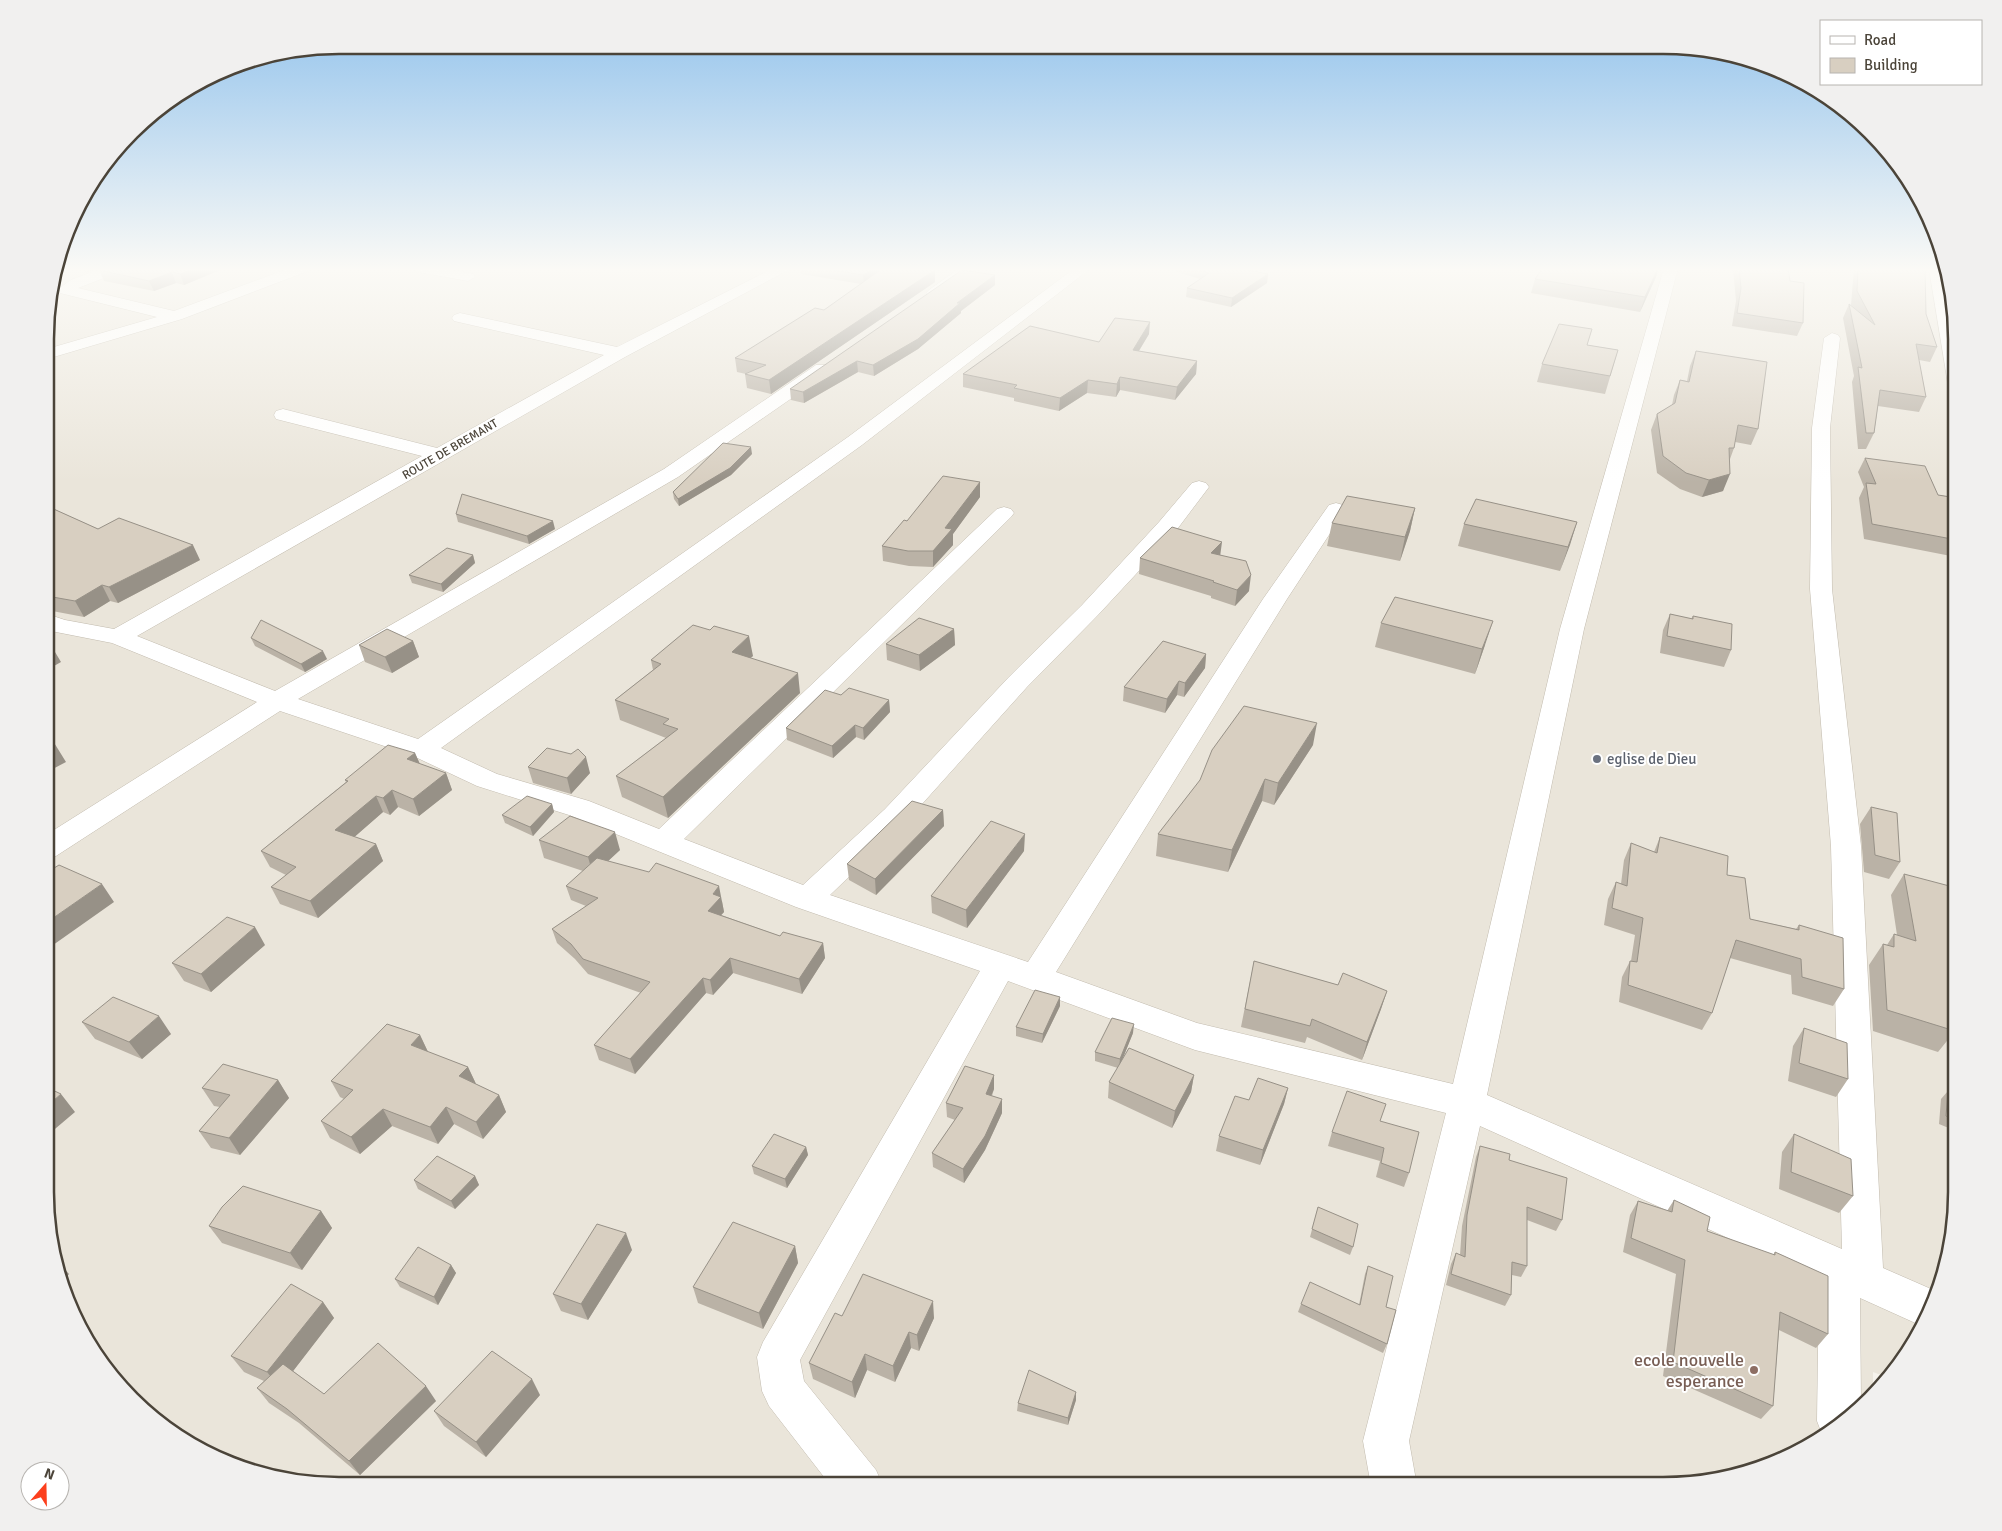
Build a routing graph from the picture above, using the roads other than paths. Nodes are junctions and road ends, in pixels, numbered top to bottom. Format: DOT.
graph roads {
  1 [pos="97,339"];
  2 [pos="557,339"];
  3 [pos="645,339"];
  4 [pos="990,339"];
  5 [pos="1651,339"];
  6 [pos="1832,339"];
  7 [pos="54,352"];
  8 [pos="619,353"];
  9 [pos="835,360"];
  10 [pos="283,414"];
  11 [pos="440,455"];
  12 [pos="1199,487"];
  13 [pos="1336,509"];
  14 [pos="1004,513"];
  15 [pos="54,624"];
  16 [pos="118,637"];
  17 [pos="278,701"];
  18 [pos="422,749"];
  19 [pos="664,841"];
  20 [pos="54,844"];
  21 [pos="807,899"];
  22 [pos="1018,972"];
  23 [pos="1467,1103"];
  24 [pos="1851,1273"];
  25 [pos="1924,1307"];
  26 [pos="1839,1416"];
  27 [pos="853,1477"];
  28 [pos="1392,1477"];
  1 -- 7 [label="street"];
  2 -- 8 [label="street"];
  3 -- 8 [label="street, ROUTE DE BREMANT"];
  4 -- 18 [label="street"];
  5 -- 23 [label="street"];
  6 -- 24 [label="street"];
  8 -- 11 [label="street, ROUTE DE BREMANT"];
  9 -- 17 [label="street"];
  10 -- 11 [label="street"];
  11 -- 16 [label="street, ROUTE DE BREMANT"];
  12 -- 21 [label="street"];
  13 -- 22 [label="street"];
  14 -- 19 [label="street"];
  15 -- 16 [label="street"];
  16 -- 17 [label="street"];
  17 -- 18 [label="street"];
  17 -- 20 [label="street"];
  18 -- 19 [label="street"];
  19 -- 21 [label="street"];
  21 -- 22 [label="street"];
  22 -- 23 [label="street"];
  22 -- 27 [label="street"];
  23 -- 24 [label="street"];
  23 -- 28 [label="street"];
  24 -- 25 [label="street"];
  24 -- 26 [label="street"];
}
